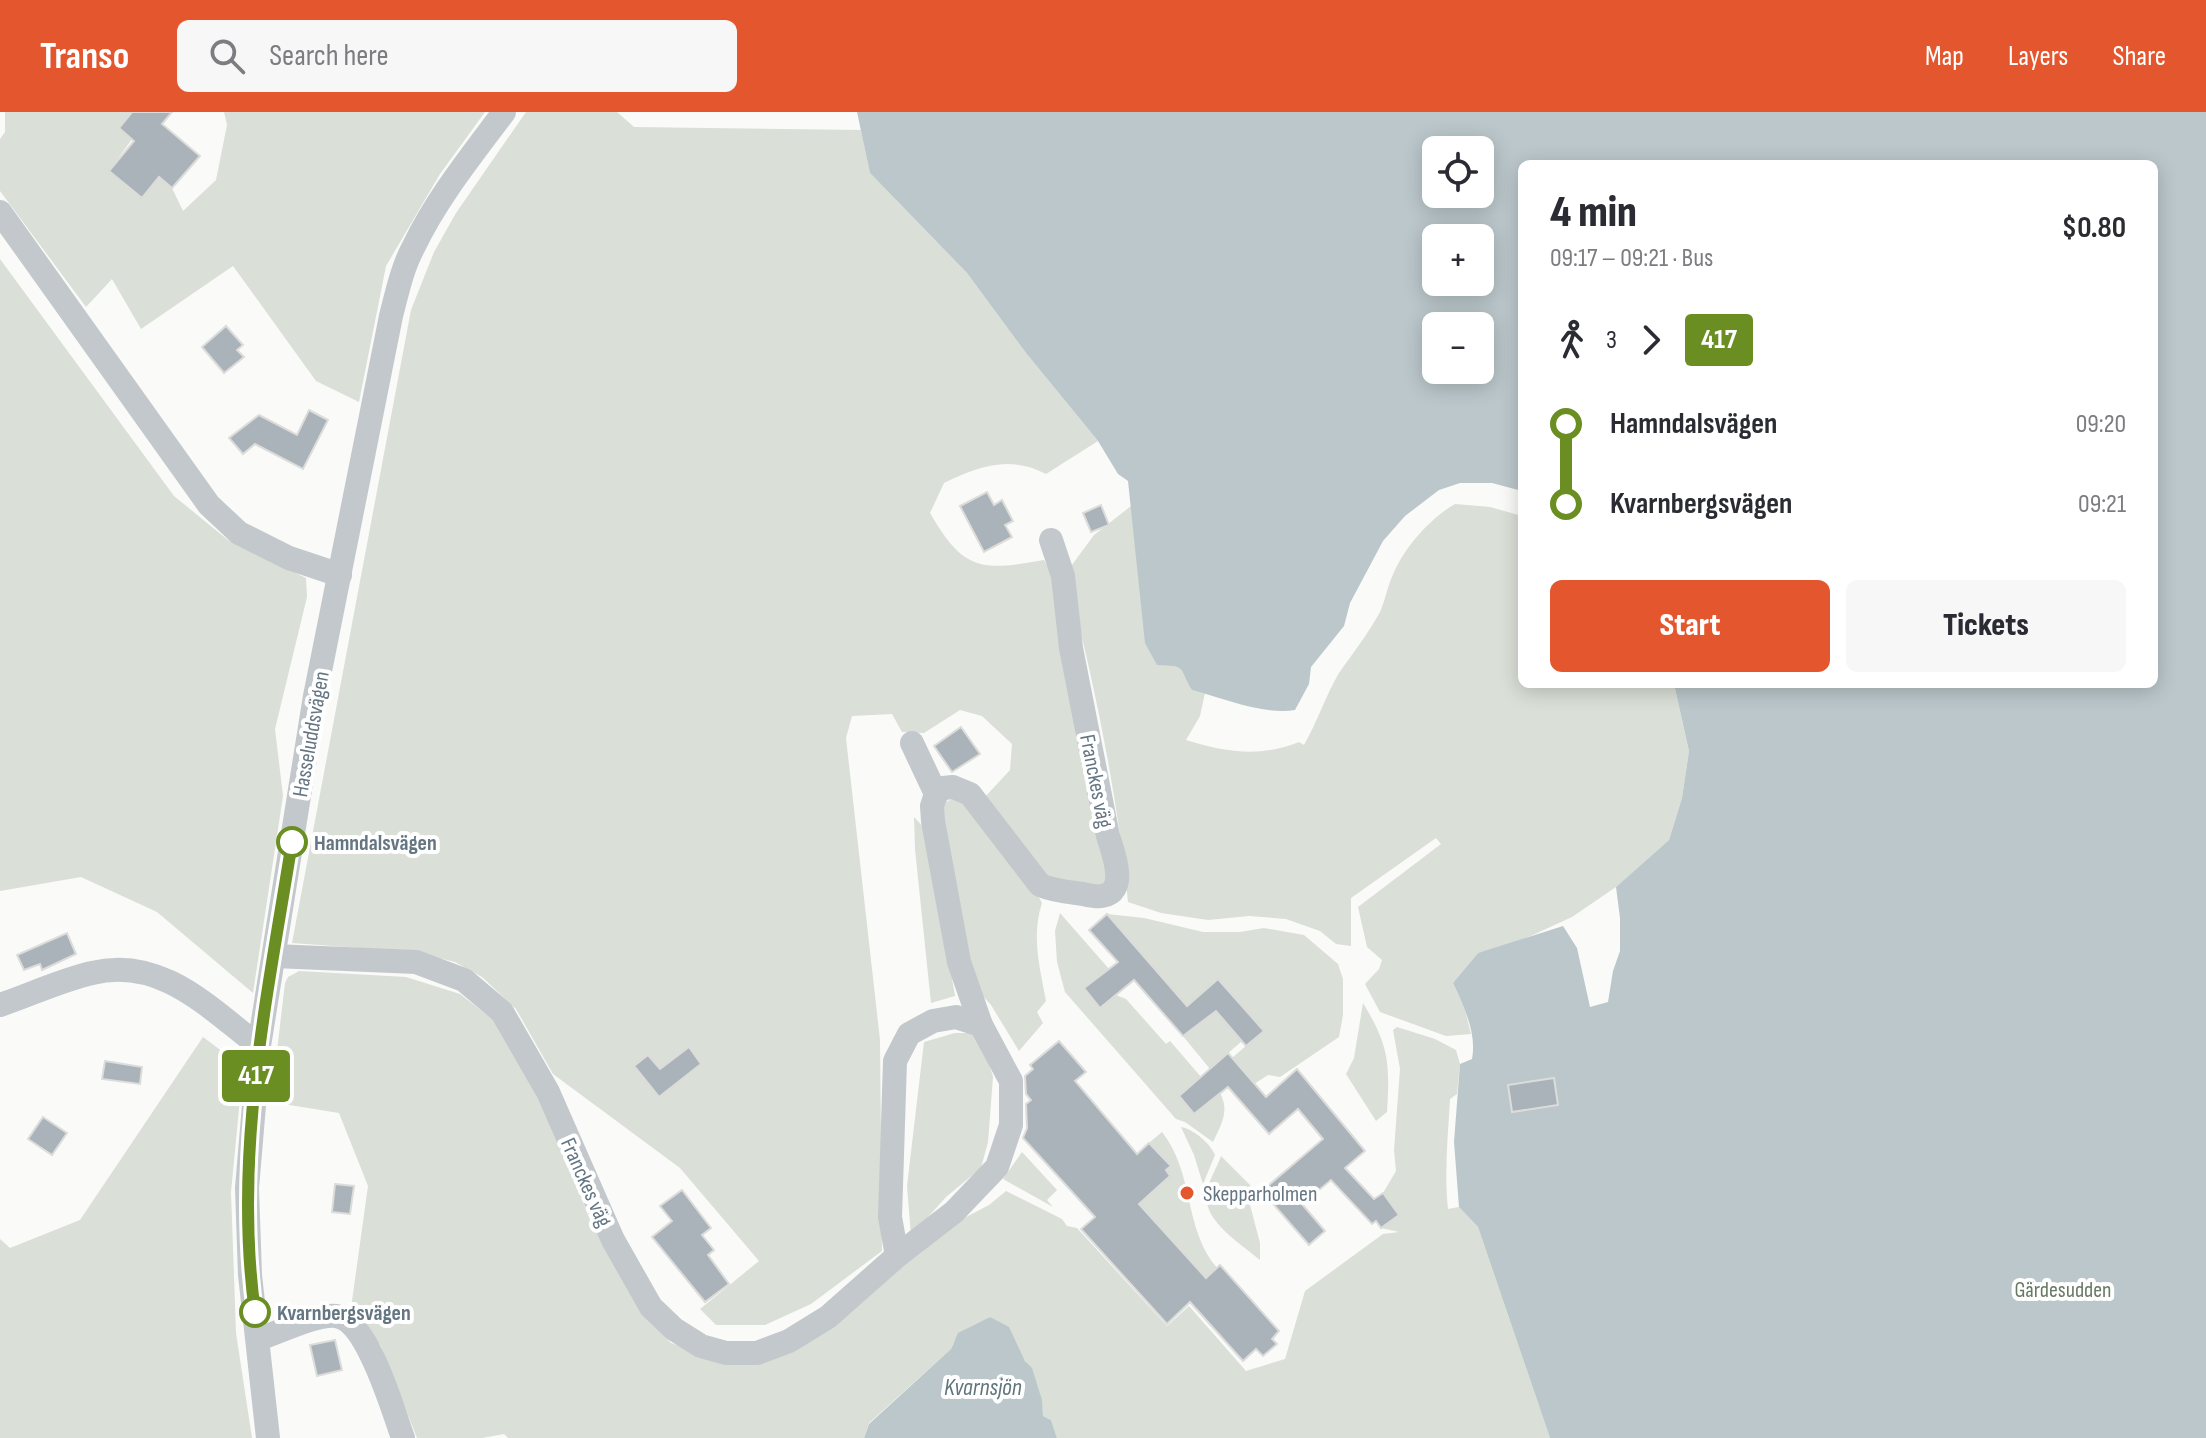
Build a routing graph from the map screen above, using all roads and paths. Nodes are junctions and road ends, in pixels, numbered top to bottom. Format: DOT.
graph roads {
  1 [pos="504,112"];
  2 [pos="0,212"];
  3 [pos="1051,540"];
  4 [pos="340,575"];
  5 [pos="912,743"];
  6 [pos="936,794"];
  7 [pos="274,956"];
  8 [pos="0,1005"];
  9 [pos="981,1025"];
  10 [pos="259,1046"];
  11 [pos="897,1256"];
  12 [pos="259,1339"];
  13 [pos="268,1438"];
  14 [pos="403,1438"];
  1 -- 4 [label="street, Hasseluddsvägen"];
  2 -- 4 [label="street"];
  3 -- 6 [label="street, Franckes väg"];
  4 -- 7 [label="street, Hasseluddsvägen"];
  5 -- 6 [label="street, Franckes väg"];
  6 -- 9 [label="street, Franckes väg"];
  7 -- 10 [label="street, Hasseluddsvägen"];
  7 -- 11 [label="street, Franckes väg"];
  8 -- 10 [label="street"];
  9 -- 11 [label="street, Franckes väg"];
  9 -- 11 [label="street"];
  10 -- 12 [label="street, Hasseluddsvägen"];
  12 -- 13 [label="street, Hasseluddsvägen"];
  12 -- 14 [label="street"];
}
